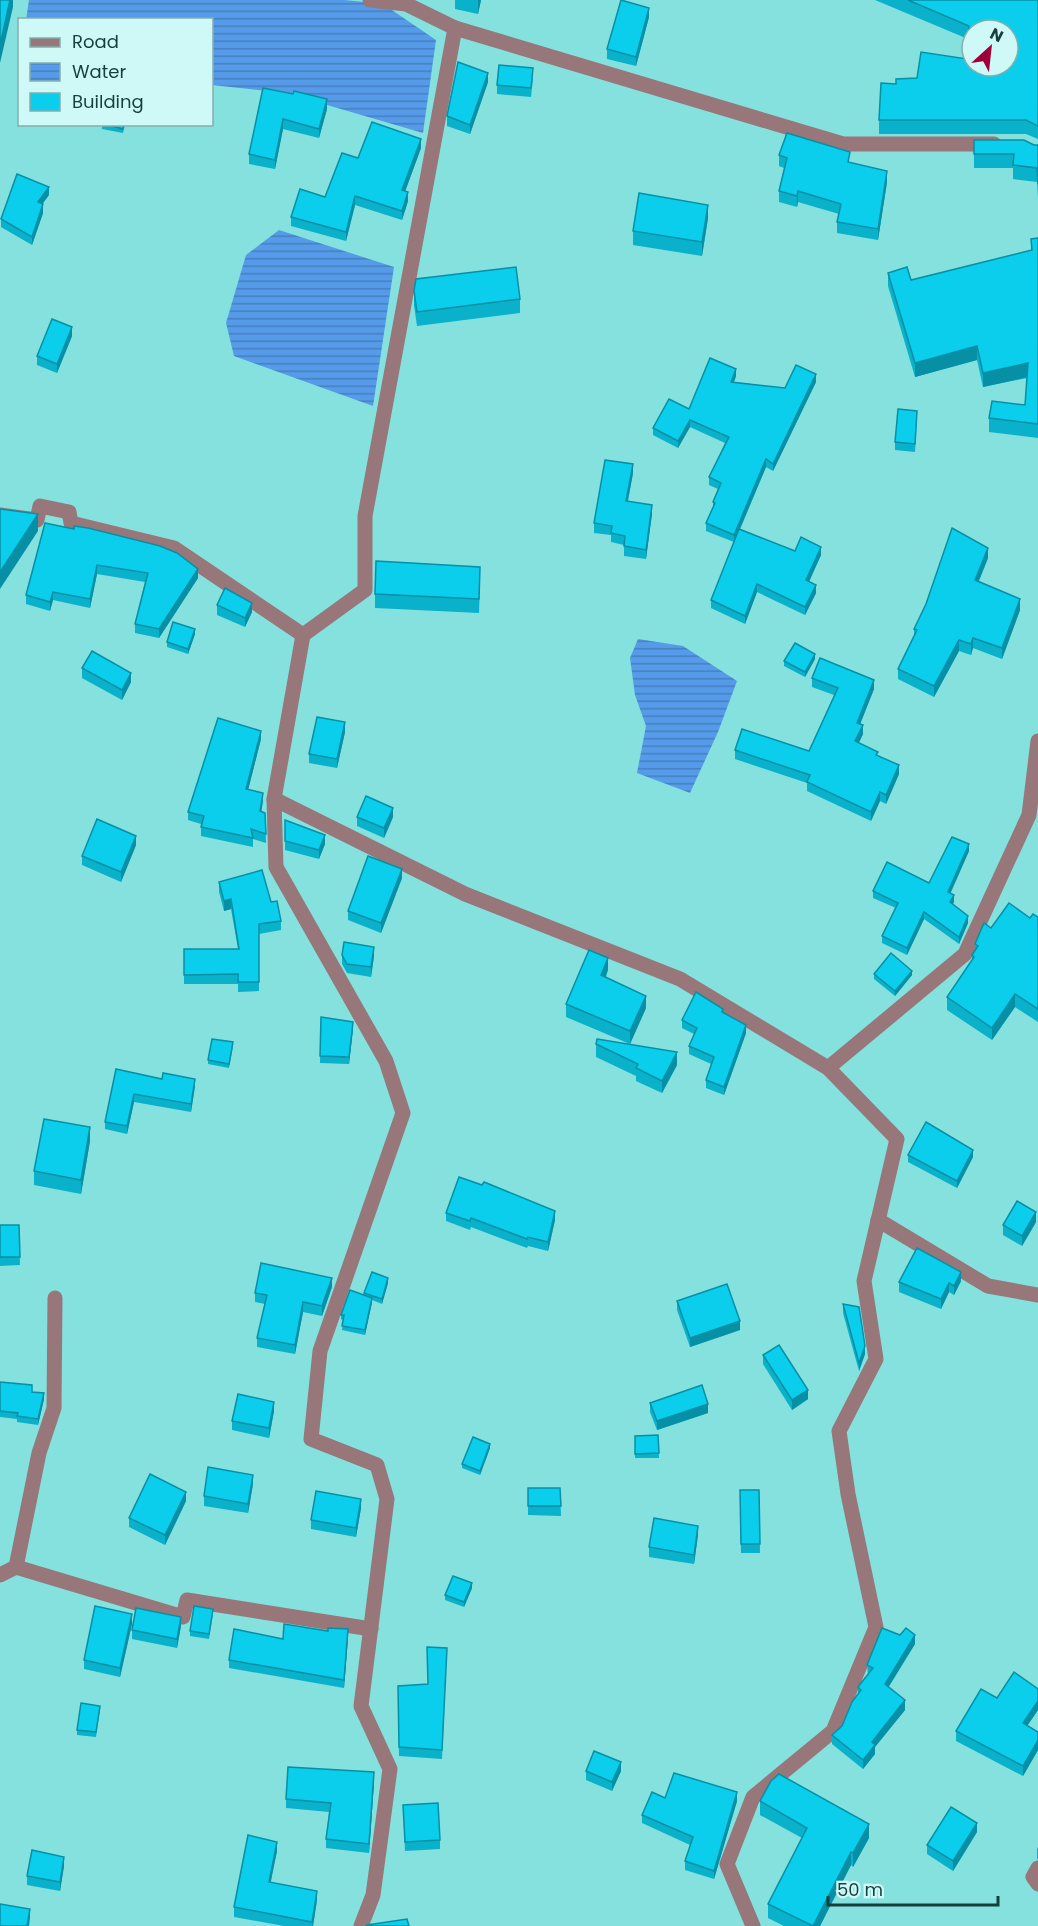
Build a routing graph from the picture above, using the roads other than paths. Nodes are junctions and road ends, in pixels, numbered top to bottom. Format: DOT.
graph roads {
  1 [pos="370,0"];
  2 [pos="406,2"];
  3 [pos="455,28"];
  4 [pos="1015,144"];
  5 [pos="0,515"];
  6 [pos="303,635"];
  7 [pos="1038,741"];
  8 [pos="274,799"];
  9 [pos="828,1068"];
  10 [pos="878,1220"];
  11 [pos="1038,1295"];
  12 [pos="55,1298"];
  13 [pos="16,1568"];
  14 [pos="0,1575"];
  15 [pos="371,1629"];
  16 [pos="1038,1868"];
  17 [pos="1038,1884"];
  18 [pos="361,1926"];
  19 [pos="753,1926"];
  1 -- 2 [label="street"];
  2 -- 3 [label="street"];
  3 -- 4 [label="street"];
  3 -- 6 [label="street"];
  5 -- 6 [label="street"];
  6 -- 8 [label="street"];
  7 -- 9 [label="street"];
  8 -- 9 [label="street"];
  8 -- 15 [label="street"];
  9 -- 10 [label="street"];
  10 -- 11 [label="street"];
  10 -- 19 [label="street"];
  12 -- 13 [label="street"];
  13 -- 14 [label="street"];
  13 -- 15 [label="street"];
  15 -- 18 [label="street"];
  16 -- 17 [label="street"];
}
